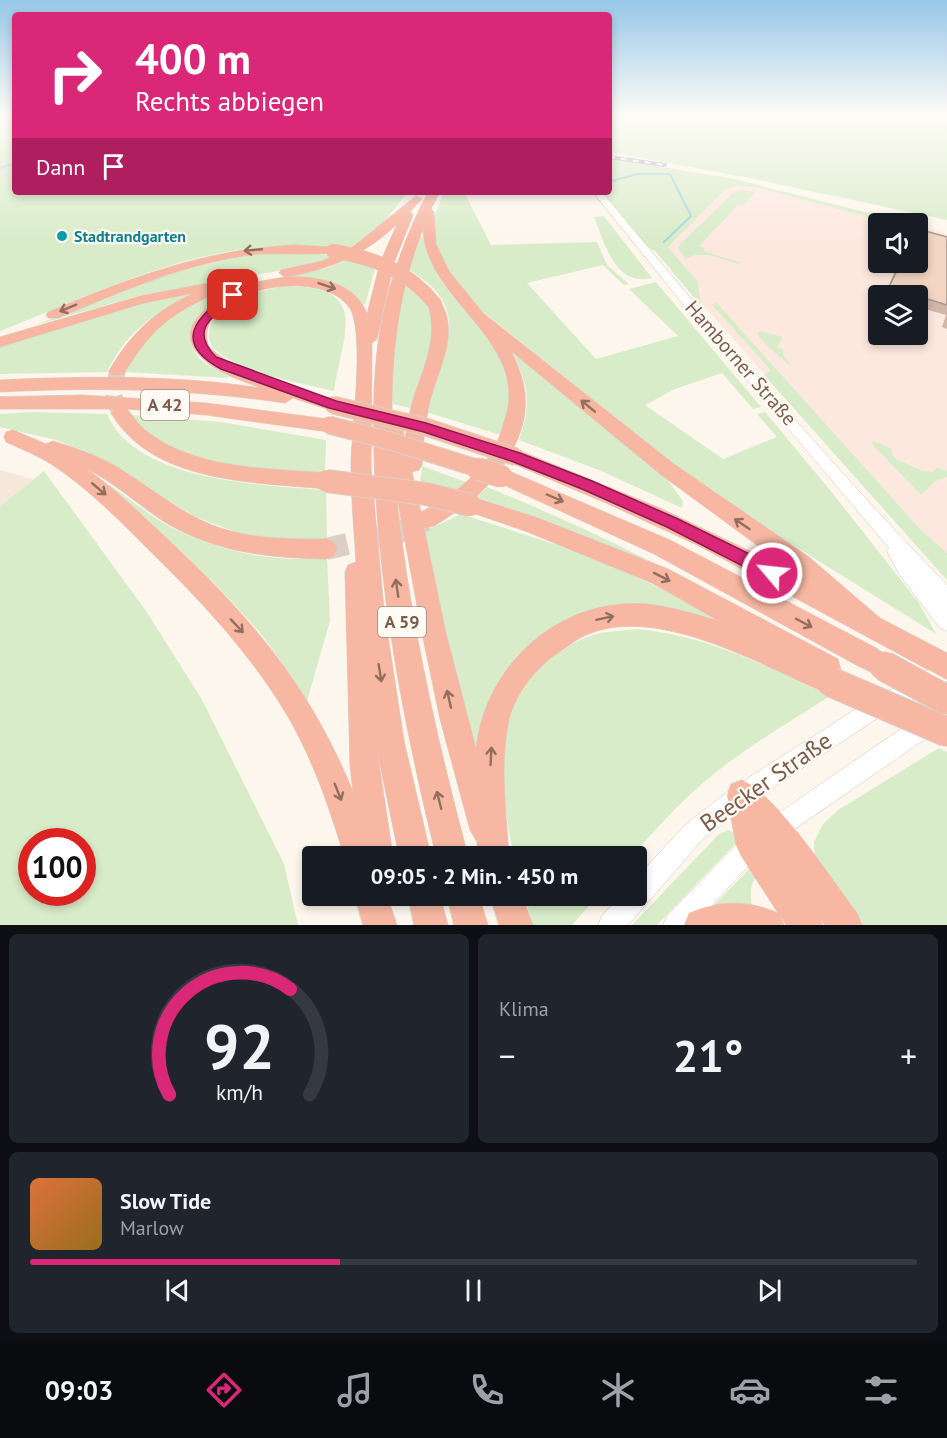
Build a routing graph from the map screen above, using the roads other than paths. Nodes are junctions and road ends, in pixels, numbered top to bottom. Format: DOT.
graph roads {
  1 [pos="599,195"];
  2 [pos="425,196"];
  3 [pos="253,279"];
  4 [pos="480,317"];
  5 [pos="0,336"];
  6 [pos="0,342"];
  7 [pos="117,371"];
  8 [pos="373,384"];
  9 [pos="0,386"];
  10 [pos="0,404"];
  11 [pos="333,405"];
  12 [pos="120,413"];
  13 [pos="7,435"];
  14 [pos="363,510"];
  15 [pos="417,512"];
  16 [pos="886,533"];
  17 [pos="326,549"];
  18 [pos="947,598"];
  19 [pos="947,622"];
  20 [pos="871,625"];
  21 [pos="947,668"];
  22 [pos="837,679"];
  23 [pos="947,700"];
  24 [pos="947,715"];
  25 [pos="947,731"];
  26 [pos="742,795"];
  27 [pos="764,837"];
  28 [pos="357,846"];
  29 [pos="375,846"];
  30 [pos="413,846"];
  31 [pos="450,846"];
  32 [pos="490,846"];
  33 [pos="493,846"];
  34 [pos="374,906"];
  35 [pos="383,906"];
  36 [pos="426,906"];
  37 [pos="466,906"];
  38 [pos="509,906"];
  39 [pos="380,925"];
  40 [pos="386,925"];
  41 [pos="431,925"];
  42 [pos="471,925"];
  43 [pos="516,925"];
  44 [pos="611,925"];
  45 [pos="676,925"];
  46 [pos="701,925"];
  47 [pos="767,925"];
  48 [pos="806,925"];
  49 [pos="844,925"];
  1 -- 16 [label="street, Hamborner Straße"];
  2 -- 3 [label="highway"];
  2 -- 4 [label="highway"];
  2 -- 8 [label="highway, A 59"];
  3 -- 6 [label="highway"];
  3 -- 7 [label="highway"];
  4 -- 15 [label="highway"];
  20 -- 4 [label="highway, one-way"];
  15 -- 5 [label="highway, one-way, bridge"];
  11 -- 8 [label="highway, one-way"];
  8 -- 14 [label="highway, A 59"];
  8 -- 15 [label="highway"];
  31 -- 8 [label="highway, A 59, one-way"];
  9 -- 11 [label="highway, A 42"];
  10 -- 23 [label="highway, A 42, one-way, bridge"];
  11 -- 20 [label="highway, A 42, bridge"];
  12 -- 22 [label="highway, one-way, bridge"];
  13 -- 17 [label="highway"];
  13 -- 28 [label="highway, one-way"];
  14 -- 29 [label="highway"];
  14 -- 30 [label="highway, A 59, one-way"];
  32 -- 15 [label="highway, one-way"];
  16 -- 18 [label="street, Hamborner Straße"];
  16 -- 19 [label="street, Hamborner Straße"];
  20 -- 21 [label="highway, A 42"];
  21 -- 26 [label="street, Beecker Straße"];
  22 -- 25 [label="highway, bridge"];
  33 -- 22 [label="highway, one-way"];
  24 -- 27 [label="street"];
  26 -- 27 [label="highway"];
  26 -- 44 [label="street, Beecker Straße"];
  27 -- 45 [label="street"];
  27 -- 48 [label="highway"];
  27 -- 49 [label="highway"];
  34 -- 39 [label="highway"];
  35 -- 40 [label="highway"];
  36 -- 41 [label="highway"];
  37 -- 42 [label="highway"];
  38 -- 43 [label="highway"];
  46 -- 47 [label="highway"];
}
